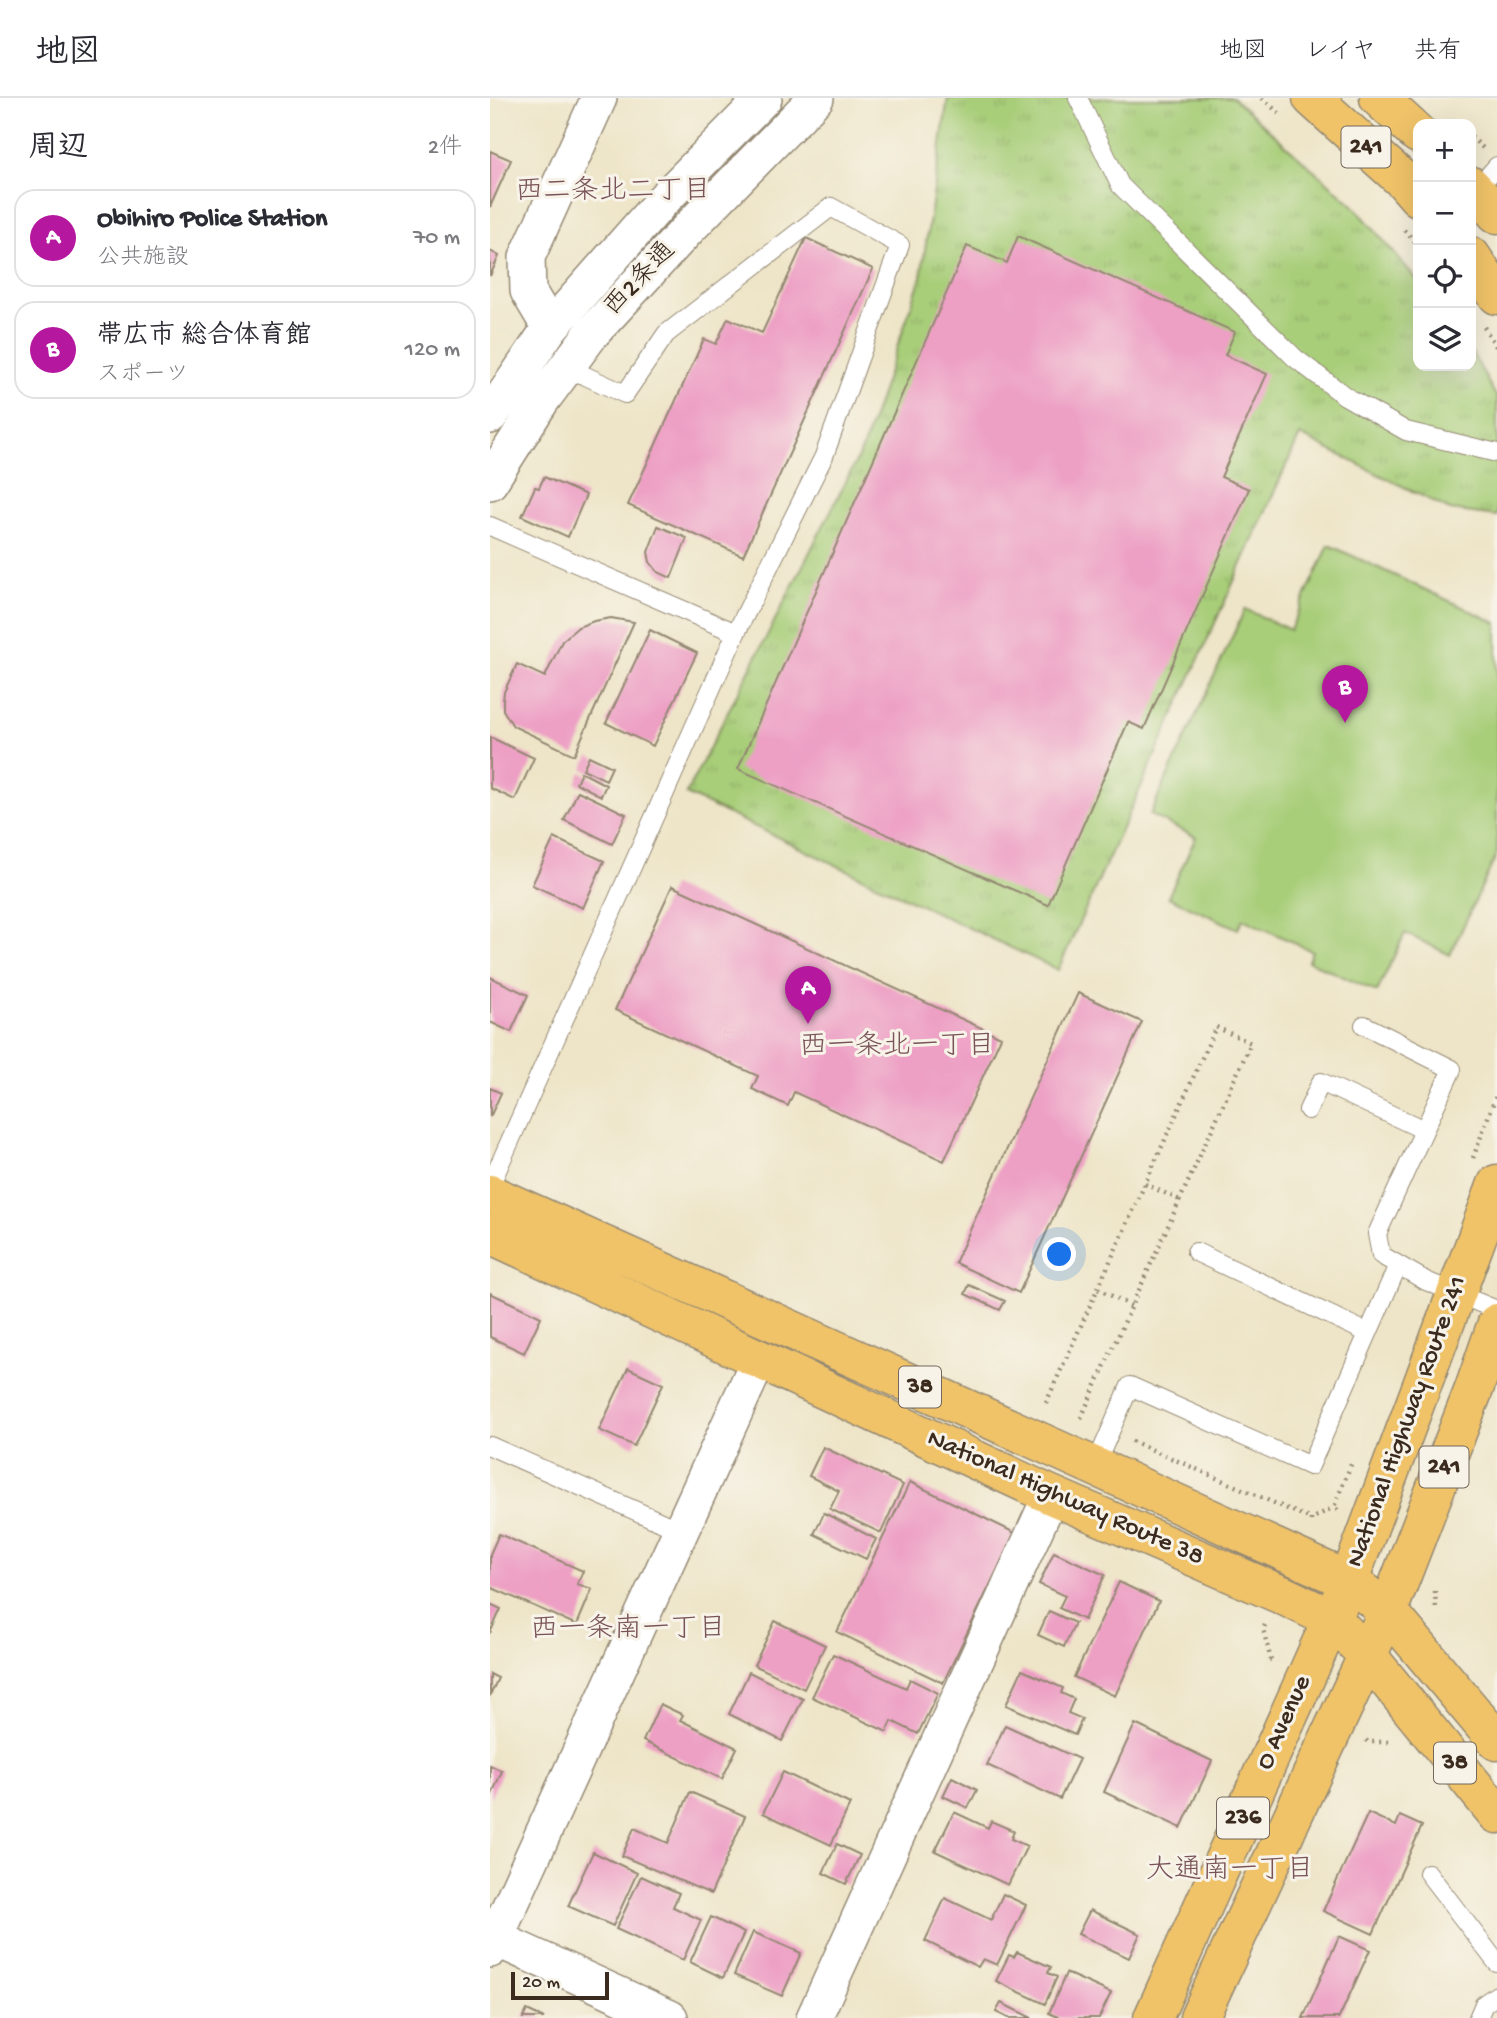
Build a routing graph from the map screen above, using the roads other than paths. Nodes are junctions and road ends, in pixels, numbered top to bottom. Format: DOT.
graph roads {
  1 [pos="599,98"];
  2 [pos="764,98"];
  3 [pos="816,98"];
  4 [pos="1078,98"];
  5 [pos="1312,98"];
  6 [pos="1380,98"];
  7 [pos="1413,129"];
  8 [pos="1413,191"];
  9 [pos="1476,264"];
  10 [pos="1497,295"];
  11 [pos="550,328"];
  12 [pos="566,368"];
  13 [pos="490,416"];
  14 [pos="1497,453"];
  15 [pos="490,482"];
  16 [pos="490,526"];
  17 [pos="736,633"];
  18 [pos="1364,1025"];
  19 [pos="1308,1110"];
  20 [pos="1424,1130"];
  21 [pos="1497,1184"];
  22 [pos="490,1186"];
  23 [pos="490,1194"];
  24 [pos="490,1234"];
  25 [pos="1196,1252"];
  26 [pos="1398,1265"];
  27 [pos="1456,1294"];
  28 [pos="1497,1310"];
  29 [pos="1497,1323"];
  30 [pos="1368,1333"];
  31 [pos="759,1359"];
  32 [pos="490,1446"];
  33 [pos="1095,1466"];
  34 [pos="1051,1495"];
  35 [pos="681,1531"];
  36 [pos="1349,1581"];
  37 [pos="1388,1611"];
  38 [pos="1332,1619"];
  39 [pos="1367,1655"];
  40 [pos="1497,1741"];
  41 [pos="1497,1814"];
  42 [pos="1427,1873"];
  43 [pos="492,1941"];
  44 [pos="1497,1963"];
  45 [pos="1497,1994"];
  46 [pos="630,2010"];
  47 [pos="670,2018"];
  48 [pos="814,2018"];
  49 [pos="1153,2018"];
  50 [pos="1199,2018"];
  51 [pos="1478,2018"];
  1 -- 11 [label="street"];
  2 -- 11 [label="street, 西2条通"];
  3 -- 12 [label="street, 西2条通"];
  4 -- 14 [label="lane"];
  5 -- 8 [label="highway, 241"];
  6 -- 7 [label="highway, 241"];
  9 -- 10 [label="highway"];
  11 -- 13 [label="street, 西2条通"];
  12 -- 15 [label="street, 西2条通"];
  12 -- 17 [label="lane"];
  16 -- 17 [label="lane"];
  17 -- 22 [label="lane"];
  18 -- 20 [label="lane"];
  19 -- 20 [label="lane"];
  20 -- 26 [label="lane"];
  21 -- 27 [label="highway, National Highway Route 241 / 241"];
  23 -- 33 [label="highway, National Highway Route 38 / 38"];
  24 -- 31 [label="highway, National Highway Route 38 / 38"];
  25 -- 30 [label="lane"];
  26 -- 27 [label="lane"];
  26 -- 30 [label="lane"];
  27 -- 28 [label="lane"];
  27 -- 36 [label="highway, National Highway Route 241 / 241"];
  29 -- 37 [label="highway, National Highway Route 241 / 241"];
  30 -- 33 [label="lane"];
  31 -- 34 [label="highway, National Highway Route 38 / 38"];
  31 -- 35 [label="street"];
  32 -- 35 [label="lane"];
  33 -- 36 [label="highway, National Highway Route 38 / 38"];
  34 -- 38 [label="highway, National Highway Route 38 / 38"];
  34 -- 48 [label="street"];
  35 -- 43 [label="street"];
  36 -- 37 [label="highway, National Highway Route 38 / 38"];
  36 -- 38 [label="highway, O Avenue / 236"];
  37 -- 39 [label="highway, O Avenue / 236"];
  37 -- 40 [label="highway, National Highway Route 38 / 38"];
  38 -- 39 [label="highway, National Highway Route 38 / 38"];
  38 -- 49 [label="highway, O Avenue / 236"];
  39 -- 41 [label="highway, National Highway Route 38 / 38"];
  39 -- 50 [label="highway, O Avenue / 236"];
  42 -- 44 [label="lane"];
  43 -- 46 [label="street"];
  45 -- 51 [label="lane"];
  46 -- 47 [label="street"];
}
